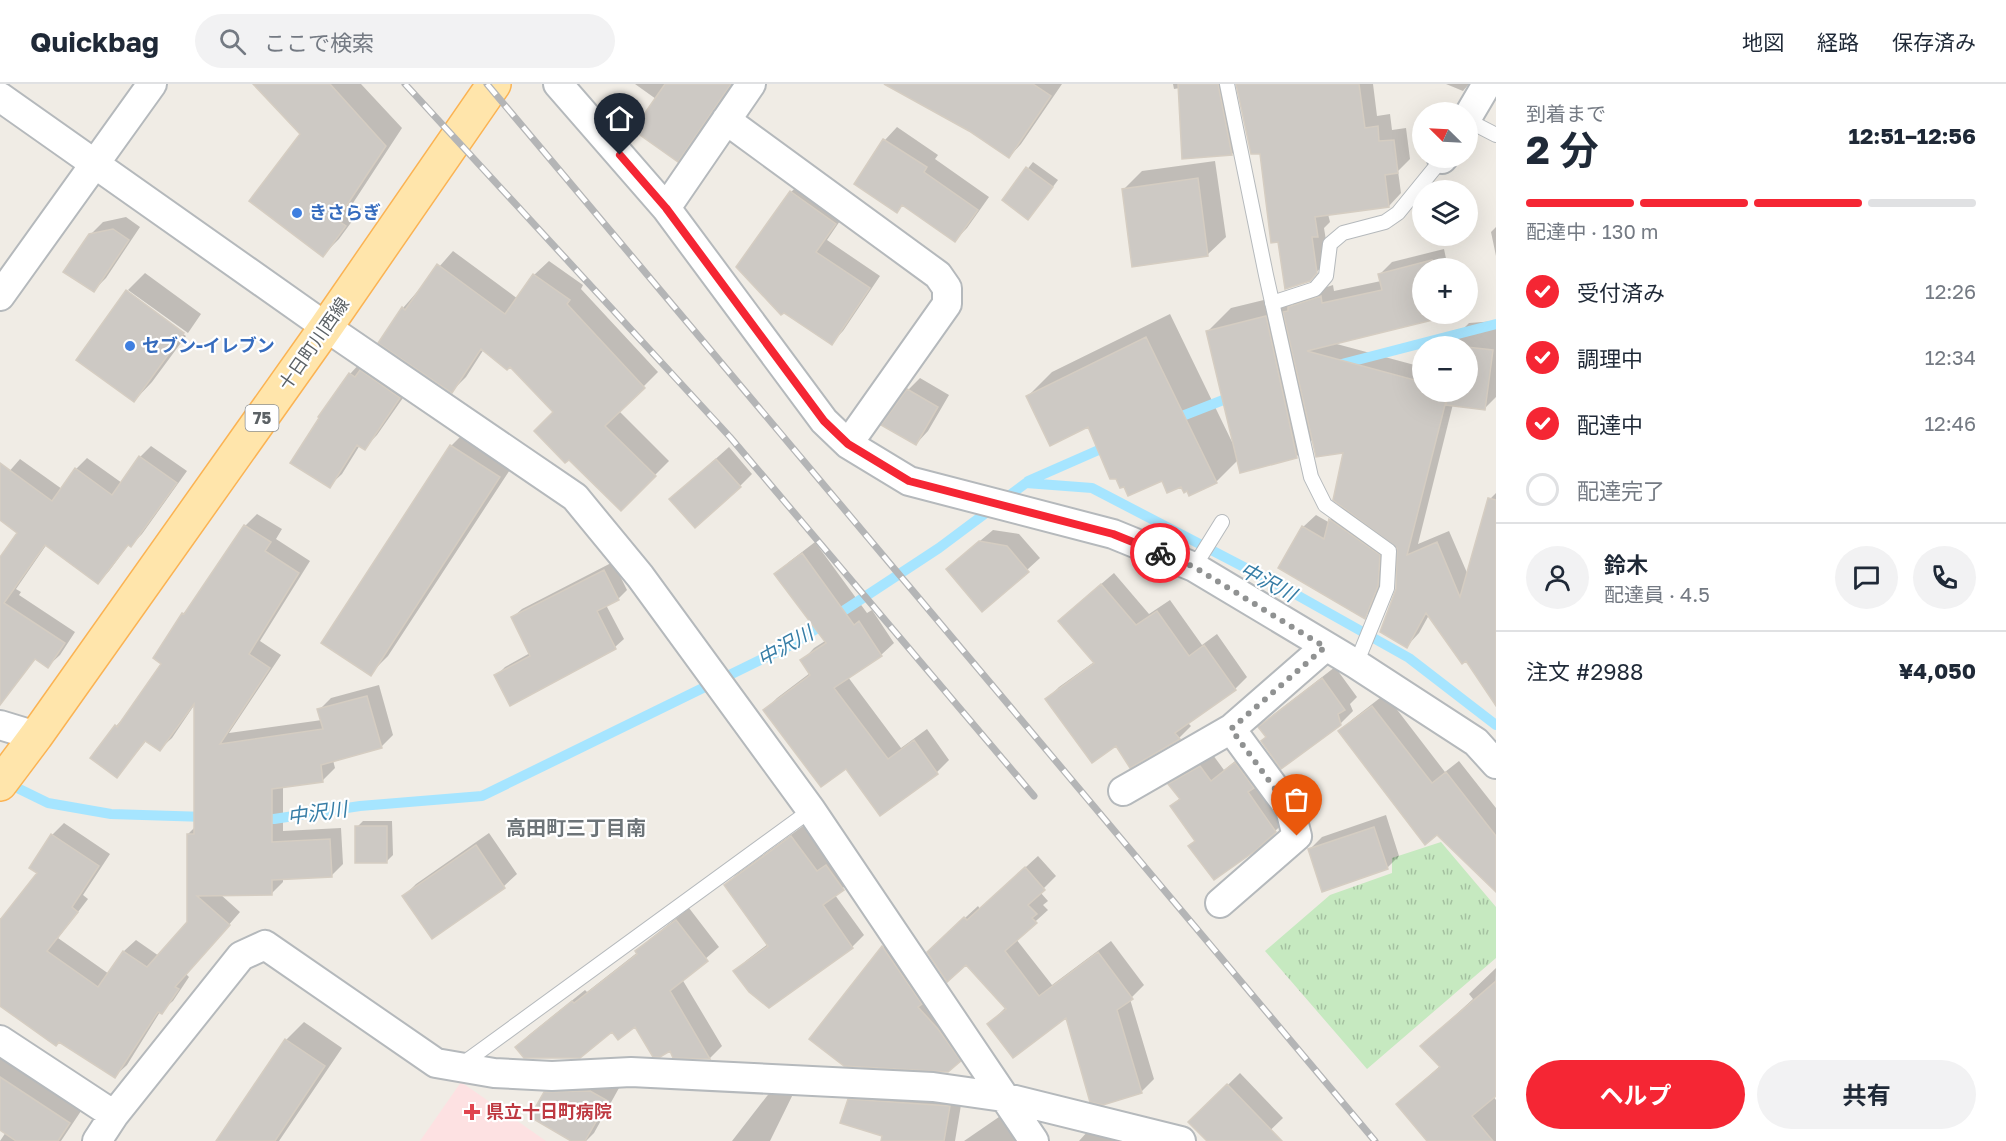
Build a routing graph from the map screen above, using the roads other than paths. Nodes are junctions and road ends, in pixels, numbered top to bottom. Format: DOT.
graph roads {
  1 [pos="152,84"];
  2 [pos="494,84"];
  3 [pos="558,84"];
  4 [pos="751,84"];
  5 [pos="1227,84"];
  6 [pos="1486,84"];
  7 [pos="0,97"];
  8 [pos="1476,102"];
  9 [pos="726,120"];
  10 [pos="1478,125"];
  11 [pos="1496,135"];
  12 [pos="96,163"];
  13 [pos="1434,168"];
  14 [pos="666,208"];
  15 [pos="0,296"];
  16 [pos="1272,303"];
  17 [pos="326,327"];
  18 [pos="848,444"];
  19 [pos="1222,522"];
  20 [pos="1194,567"];
  21 [pos="1325,647"];
  22 [pos="1356,664"];
  23 [pos="0,725"];
  24 [pos="1231,729"];
  25 [pos="1486,735"];
  26 [pos="31,743"];
  27 [pos="1496,764"];
  28 [pos="0,784"];
  29 [pos="1123,790"];
  30 [pos="810,810"];
  31 [pos="1220,903"];
  32 [pos="0,1040"];
  33 [pos="459,1067"];
  34 [pos="1003,1097"];
  35 [pos="114,1115"];
  36 [pos="97,1141"];
  37 [pos="1034,1141"];
  38 [pos="1181,1141"];
  1 -- 12 [label="street"];
  2 -- 17 [label="main road, 十日町川西線 / 75"];
  3 -- 14 [label="street"];
  4 -- 9 [label="street"];
  5 -- 16 [label="lane"];
  6 -- 8 [label="street"];
  7 -- 12 [label="street"];
  9 -- 14 [label="street"];
  9 -- 18 [label="street"];
  10 -- 11 [label="lane"];
  12 -- 15 [label="street"];
  12 -- 17 [label="street"];
  13 -- 16 [label="lane"];
  14 -- 18 [label="street"];
  16 -- 22 [label="lane"];
  17 -- 26 [label="main road, 十日町川西線 / 75"];
  17 -- 30 [label="street"];
  18 -- 20 [label="street"];
  19 -- 20 [label="lane"];
  20 -- 21 [label="street"];
  21 -- 22 [label="street"];
  21 -- 24 [label="street"];
  22 -- 25 [label="street"];
  23 -- 26 [label="street"];
  24 -- 29 [label="street"];
  24 -- 31 [label="street"];
  25 -- 27 [label="street"];
  26 -- 28 [label="main road, 75"];
  30 -- 33 [label="lane"];
  30 -- 34 [label="street"];
  32 -- 35 [label="street"];
  33 -- 34 [label="street"];
  33 -- 35 [label="street"];
  34 -- 37 [label="street"];
  34 -- 38 [label="street"];
  35 -- 36 [label="street"];
}
